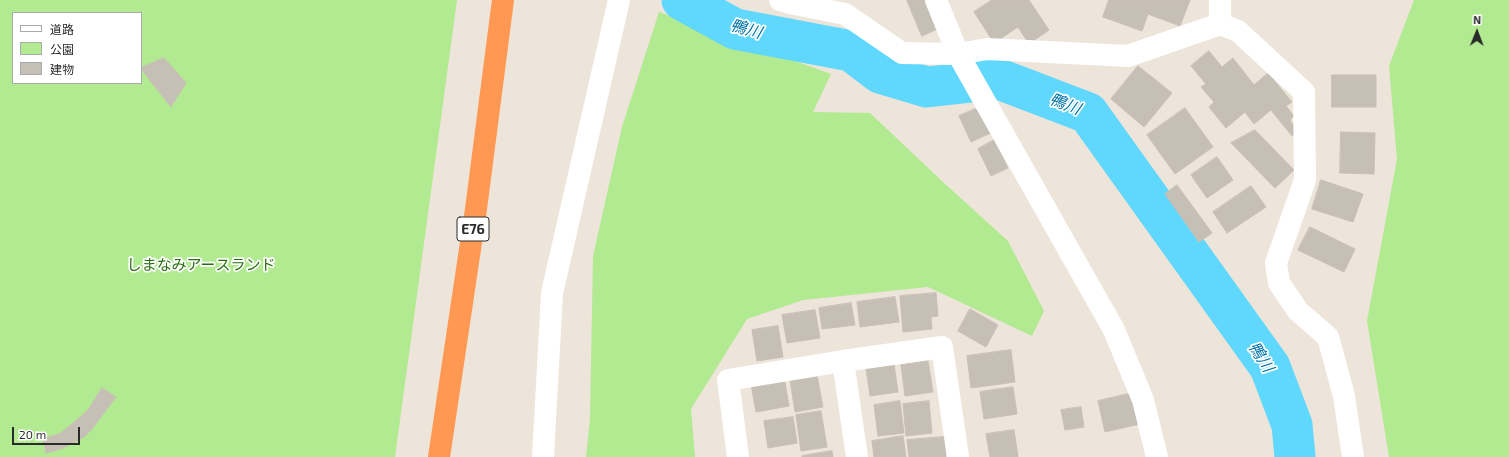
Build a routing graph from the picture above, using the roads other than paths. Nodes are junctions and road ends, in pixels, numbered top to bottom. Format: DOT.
graph roads {
  1 [pos="503,0"];
  2 [pos="619,0"];
  3 [pos="780,0"];
  4 [pos="936,0"];
  5 [pos="1220,0"];
  6 [pos="1220,24"];
  7 [pos="958,54"];
  8 [pos="843,362"];
  9 [pos="439,457"];
  10 [pos="542,457"];
  11 [pos="738,457"];
  12 [pos="857,457"];
  13 [pos="958,457"];
  14 [pos="1157,457"];
  15 [pos="1353,457"];
  1 -- 9 [label="highway, E76"];
  2 -- 10 [label="street"];
  3 -- 7 [label="street"];
  4 -- 7 [label="street"];
  5 -- 6 [label="street"];
  6 -- 7 [label="street"];
  6 -- 15 [label="street"];
  7 -- 14 [label="street"];
  8 -- 11 [label="street"];
  8 -- 12 [label="street"];
  8 -- 13 [label="street"];
}
